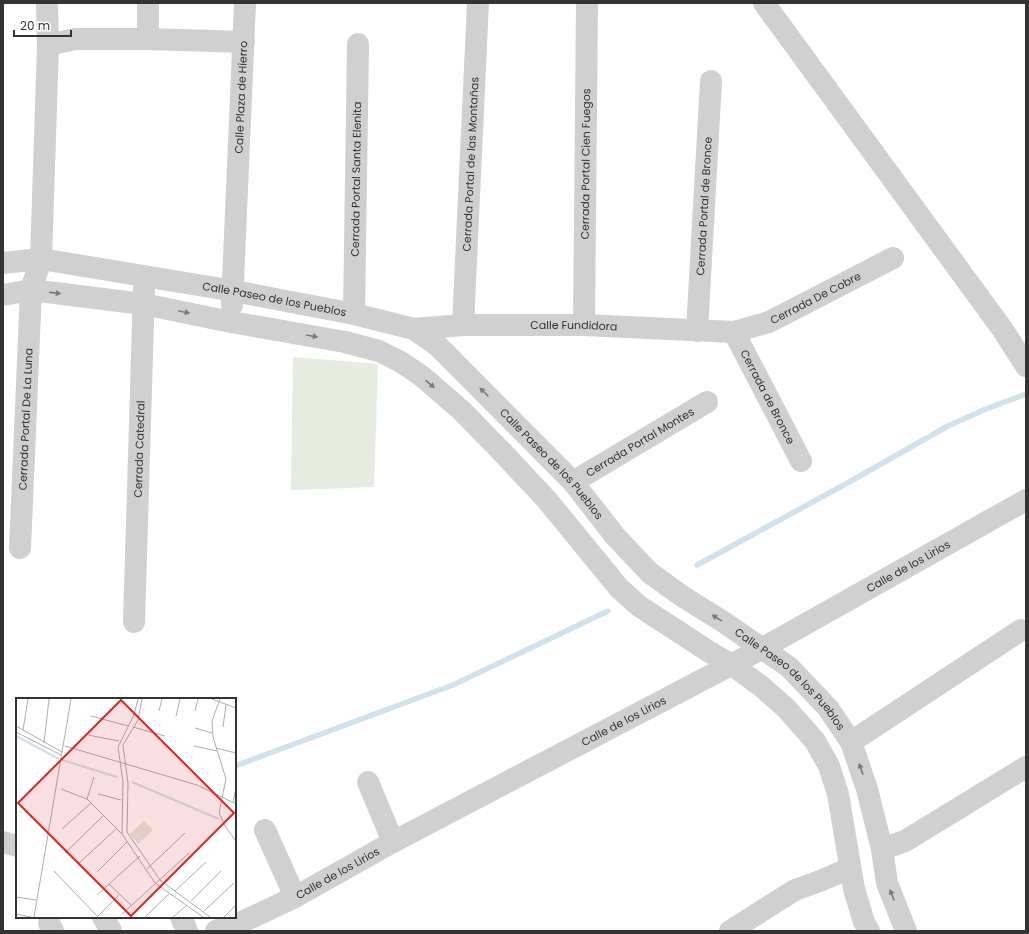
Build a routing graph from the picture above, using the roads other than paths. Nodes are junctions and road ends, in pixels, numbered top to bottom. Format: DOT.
graph roads {
  1 [pos="47,3"];
  2 [pos="148,3"];
  3 [pos="245,3"];
  4 [pos="478,3"];
  5 [pos="588,3"];
  6 [pos="764,3"];
  7 [pos="148,39"];
  8 [pos="244,42"];
  9 [pos="358,44"];
  10 [pos="48,45"];
  11 [pos="711,81"];
  12 [pos="894,258"];
  13 [pos="41,259"];
  14 [pos="3,263"];
  15 [pos="144,277"];
  16 [pos="31,290"];
  17 [pos="234,291"];
  18 [pos="3,295"];
  19 [pos="143,304"];
  20 [pos="354,314"];
  21 [pos="231,322"];
  22 [pos="463,325"];
  23 [pos="584,325"];
  24 [pos="414,329"];
  25 [pos="697,331"];
  26 [pos="734,332"];
  27 [pos="1026,366"];
  28 [pos="707,402"];
  29 [pos="801,461"];
  30 [pos="573,482"];
  31 [pos="1026,500"];
  32 [pos="615,536"];
  33 [pos="20,548"];
  34 [pos="591,554"];
  35 [pos="134,622"];
  36 [pos="1020,630"];
  37 [pos="763,648"];
  38 [pos="732,664"];
  39 [pos="851,742"];
  40 [pos="1026,767"];
  41 [pos="368,782"];
  42 [pos="265,830"];
  43 [pos="3,842"];
  44 [pos="393,842"];
  45 [pos="16,846"];
  46 [pos="882,849"];
  47 [pos="850,868"];
  48 [pos="295,897"];
  49 [pos="104,918"];
  50 [pos="181,918"];
  51 [pos="111,931"];
  52 [pos="187,931"];
  53 [pos="216,931"];
  54 [pos="730,931"];
  55 [pos="869,931"];
  56 [pos="906,931"];
  1 -- 10 [label="street"];
  2 -- 7 [label="street"];
  3 -- 8 [label="street"];
  4 -- 22 [label="street, Cerrada Portal de las Montañas"];
  5 -- 23 [label="street, Cerrada Portal Cien Fuegos"];
  6 -- 27 [label="street"];
  7 -- 8 [label="street, Calle Plaza de Hierro"];
  7 -- 10 [label="street, Calle Plaza de Hierro"];
  8 -- 17 [label="street, Calle Plaza de Hierro"];
  9 -- 20 [label="street, Cerrada Portal Santa Elenita"];
  10 -- 13 [label="street"];
  11 -- 25 [label="street, Cerrada Portal de Bronce"];
  12 -- 26 [label="street, Cerrada De Cobre"];
  13 -- 14 [label="street, Calle Paseo de los Pueblos"];
  13 -- 15 [label="street, Calle Paseo de los Pueblos"];
  13 -- 16 [label="street, Cerrada Portal De La Luna"];
  15 -- 17 [label="street, Calle Paseo de los Pueblos"];
  15 -- 19 [label="street, Cerrada Catedral"];
  16 -- 18 [label="street, Calle Paseo de los Pueblos"];
  16 -- 19 [label="street, Calle Paseo de los Pueblos, one-way"];
  16 -- 33 [label="street, Cerrada Portal De La Luna"];
  17 -- 20 [label="street, Calle Paseo de los Pueblos"];
  17 -- 21 [label="street, Calle Plaza de Hierro"];
  19 -- 21 [label="street, Calle Paseo de los Pueblos, one-way"];
  19 -- 35 [label="street, Cerrada Catedral"];
  20 -- 24 [label="street, Calle Paseo de los Pueblos"];
  21 -- 34 [label="street, Calle Paseo de los Pueblos, one-way"];
  22 -- 23 [label="street, Calle Fundidora"];
  22 -- 24 [label="street, Calle Fundidora"];
  23 -- 25 [label="street, Calle Fundidora"];
  30 -- 24 [label="street, Calle Paseo de los Pueblos, one-way"];
  25 -- 26 [label="street, Calle Fundidora"];
  26 -- 29 [label="street, Cerrada de Bronce"];
  28 -- 30 [label="street, Cerrada Portal Montes"];
  30 -- 32 [label="street, Calle Paseo de los Pueblos"];
  31 -- 37 [label="street, Calle de los Lirios"];
  32 -- 34 [label="street"];
  37 -- 32 [label="street, Calle Paseo de los Pueblos, one-way"];
  34 -- 38 [label="street, Calle Paseo de los Pueblos"];
  36 -- 39 [label="street"];
  37 -- 38 [label="street, Calle de los Lirios"];
  37 -- 39 [label="street, Calle Paseo de los Pueblos"];
  38 -- 44 [label="street, Calle de los Lirios"];
  38 -- 47 [label="street, Calle Paseo de los Pueblos"];
  46 -- 39 [label="street, Calle Paseo de los Pueblos, one-way"];
  40 -- 46 [label="street"];
  41 -- 44 [label="street"];
  42 -- 48 [label="street"];
  43 -- 45 [label="street"];
  44 -- 48 [label="street, Calle de los Lirios"];
  56 -- 46 [label="street, Calle Paseo de los Pueblos, one-way"];
  47 -- 54 [label="street"];
  47 -- 55 [label="street, Calle Paseo de los Pueblos"];
  48 -- 53 [label="street, Calle de los Lirios"];
  49 -- 51 [label="street"];
  50 -- 52 [label="street"];
}
